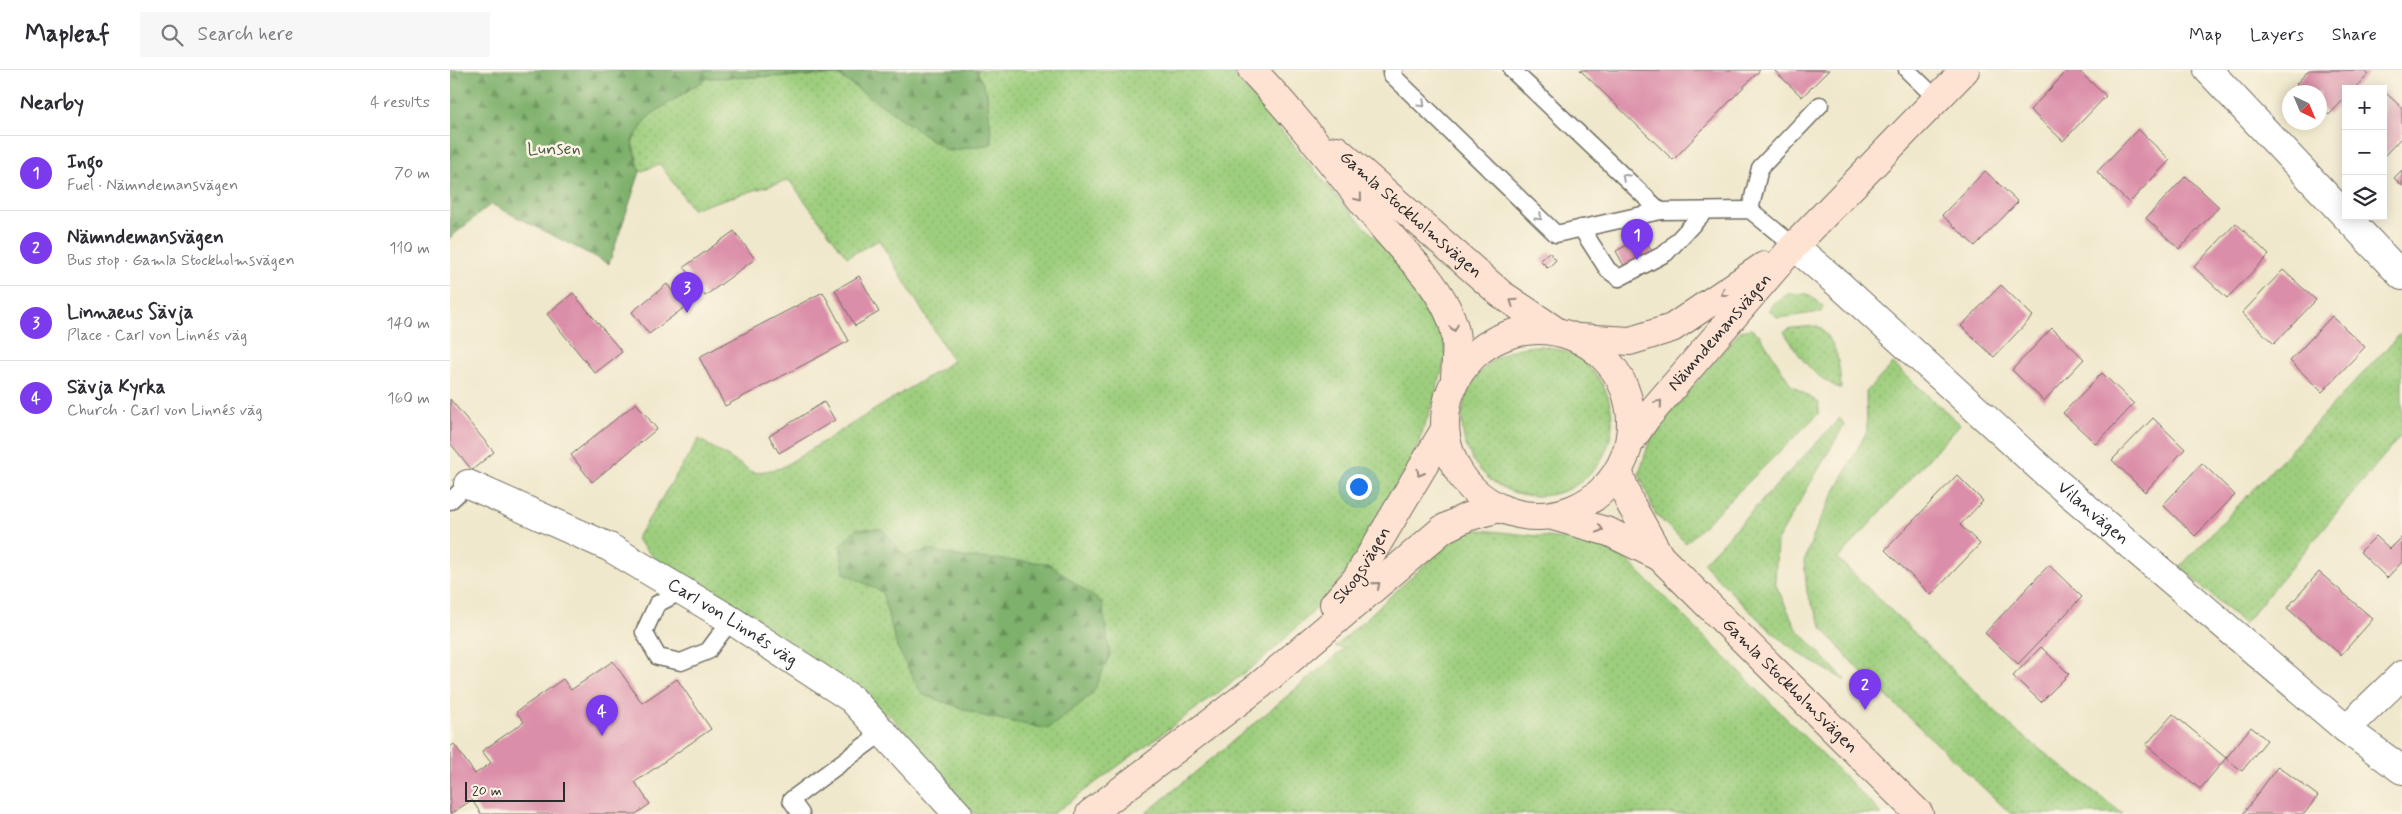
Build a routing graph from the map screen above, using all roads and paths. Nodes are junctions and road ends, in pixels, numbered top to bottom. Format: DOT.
graph roads {
  1 [pos="1252,70"];
  2 [pos="1394,70"];
  3 [pos="1512,70"];
  4 [pos="1907,70"];
  5 [pos="1965,70"];
  6 [pos="2208,70"];
  7 [pos="1273,92"];
  8 [pos="1937,99"];
  9 [pos="1820,105"];
  10 [pos="1750,210"];
  11 [pos="1660,211"];
  12 [pos="1705,211"];
  13 [pos="1581,228"];
  14 [pos="1794,246"];
  15 [pos="2402,276"];
  16 [pos="1553,329"];
  17 [pos="1579,338"];
  18 [pos="1455,378"];
  19 [pos="1444,431"];
  20 [pos="1630,442"];
  21 [pos="1618,472"];
  22 [pos="459,493"];
  23 [pos="1499,508"];
  24 [pos="1553,516"];
  25 [pos="1660,557"];
  26 [pos="684,590"];
  27 [pos="731,620"];
  28 [pos="2402,675"];
  29 [pos="1260,685"];
  30 [pos="2346,729"];
  31 [pos="883,732"];
  32 [pos="2402,770"];
  33 [pos="801,814"];
  34 [pos="958,814"];
  35 [pos="1090,814"];
  36 [pos="1919,814"];
  1 -- 7 [label="main road, Gamla Stockholmsvägen"];
  2 -- 13 [label="lane, one-way"];
  11 -- 3 [label="lane, one-way"];
  4 -- 8 [label="lane"];
  5 -- 8 [label="main road, Nämndemansvägen"];
  6 -- 15 [label="street"];
  16 -- 7 [label="main road, Gamla Stockholmsvägen, one-way"];
  7 -- 18 [label="main road, Gamla Stockholmsvägen, one-way"];
  8 -- 14 [label="main road, Nämndemansvägen"];
  9 -- 10 [label="lane"];
  10 -- 12 [label="lane"];
  10 -- 14 [label="lane"];
  11 -- 12 [label="lane"];
  11 -- 13 [label="lane"];
  12 -- 13 [label="lane"];
  14 -- 17 [label="main road, Nämndemansvägen, one-way"];
  20 -- 14 [label="main road, Nämndemansvägen, one-way"];
  14 -- 30 [label="street, Vilanvägen"];
  16 -- 17 [label="main road"];
  16 -- 18 [label="main road"];
  17 -- 20 [label="main road"];
  18 -- 19 [label="main road"];
  19 -- 23 [label="main road"];
  19 -- 29 [label="main road, Skogsvägen, one-way"];
  20 -- 21 [label="main road"];
  21 -- 24 [label="main road"];
  21 -- 25 [label="main road, Gamla Stockholmsvägen"];
  22 -- 26 [label="street, Carl von Linnés väg"];
  23 -- 24 [label="main road"];
  29 -- 23 [label="main road, Skogsvägen, one-way"];
  24 -- 25 [label="main road, Gamla Stockholmsvägen, one-way"];
  25 -- 36 [label="main road, Gamla Stockholmsvägen"];
  26 -- 27 [label="street, Carl von Linnés väg"];
  26 -- 27 [label="lane"];
  27 -- 31 [label="street, Carl von Linnés väg"];
  28 -- 30 [label="street"];
  29 -- 35 [label="main road, Skogsvägen"];
  30 -- 32 [label="street, Vilanvägen"];
  31 -- 33 [label="lane"];
  31 -- 34 [label="street, Carl von Linnés väg"];
}
